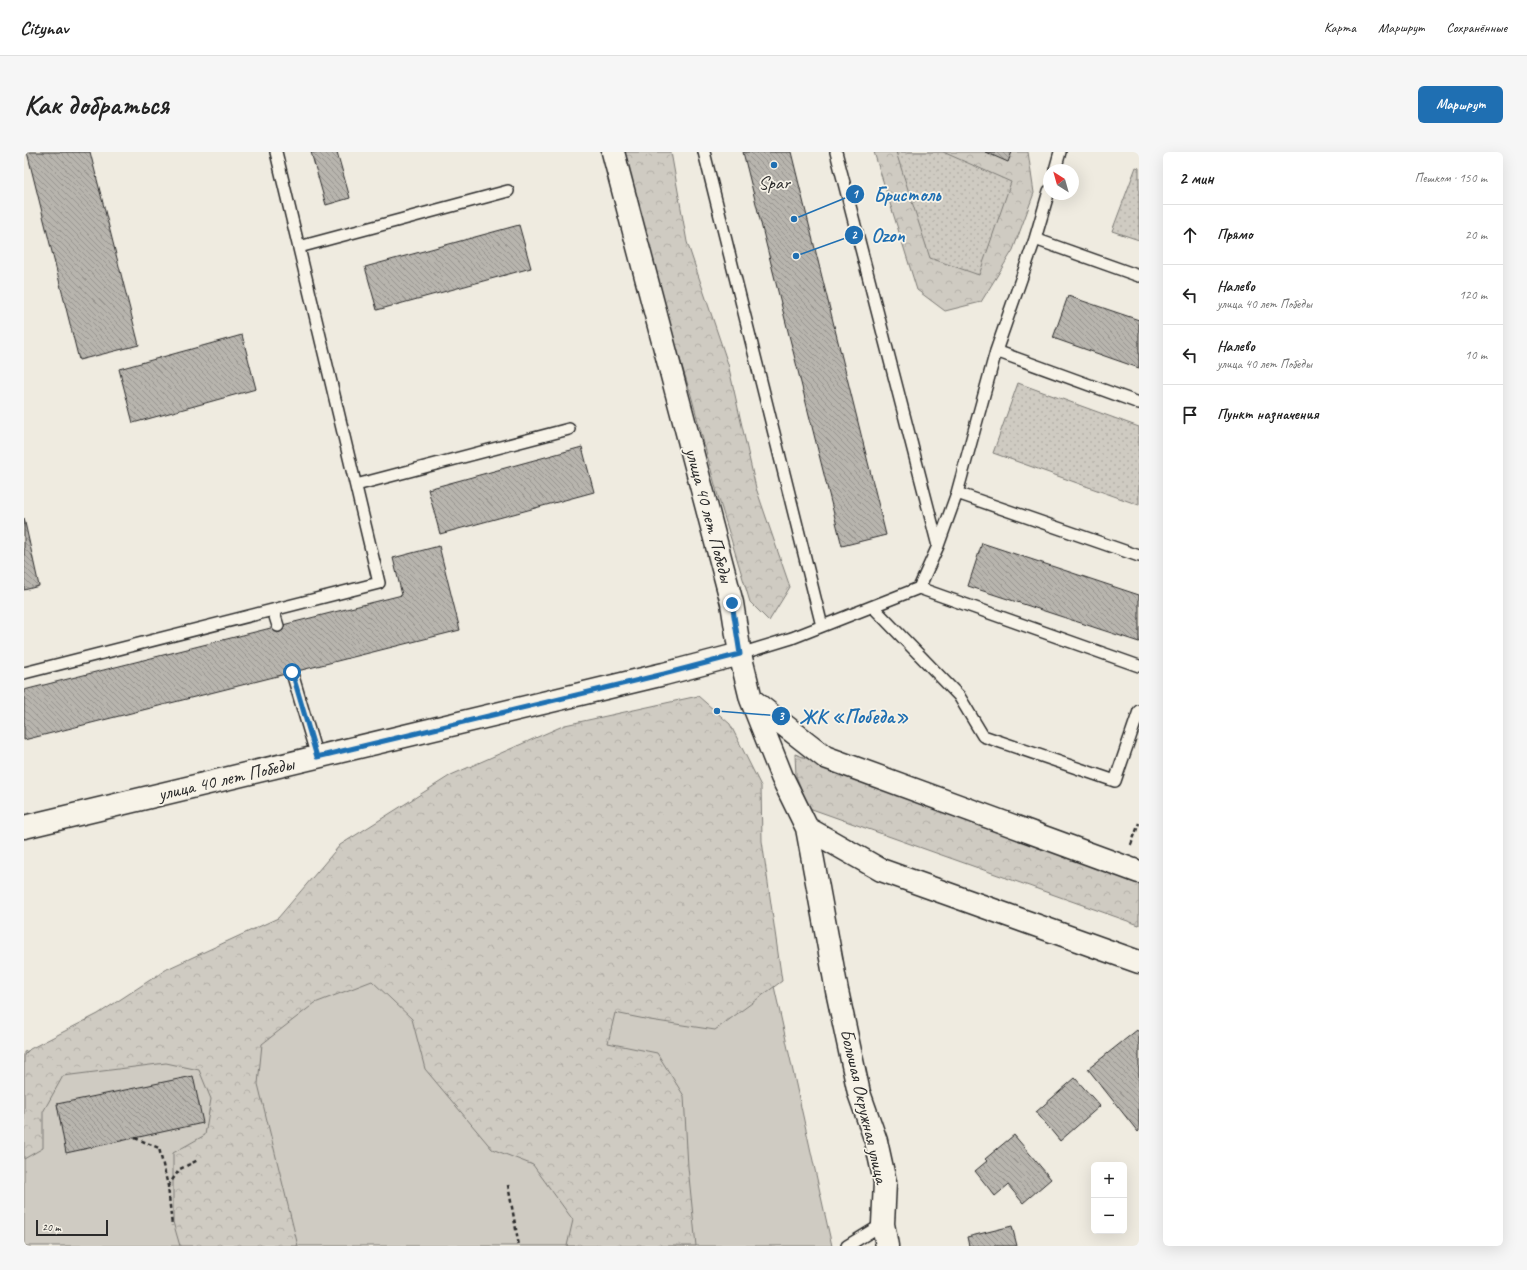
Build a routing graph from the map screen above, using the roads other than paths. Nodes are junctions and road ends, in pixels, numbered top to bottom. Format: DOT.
graph roads {
  1 [pos="276,152"];
  2 [pos="613,152"];
  3 [pos="704,152"];
  4 [pos="836,152"];
  5 [pos="1060,152"];
  6 [pos="1057,164"];
  7 [pos="508,191"];
  8 [pos="1046,200"];
  9 [pos="1035,239"];
  10 [pos="299,247"];
  11 [pos="1139,276"];
  12 [pos="996,351"];
  13 [pos="1139,403"];
  14 [pos="569,429"];
  15 [pos="356,485"];
  16 [pos="957,493"];
  17 [pos="938,546"];
  18 [pos="1139,556"];
  19 [pos="919,588"];
  20 [pos="873,607"];
  21 [pos="273,610"];
  22 [pos="278,626"];
  23 [pos="822,626"];
  24 [pos="740,654"];
  25 [pos="1139,666"];
  26 [pos="292,672"];
  27 [pos="24,673"];
  28 [pos="751,699"];
  29 [pos="1139,711"];
  30 [pos="317,757"];
  31 [pos="24,827"];
  32 [pos="807,828"];
  33 [pos="1139,872"];
  34 [pos="1139,962"];
  35 [pos="883,1224"];
  36 [pos="847,1246"];
  37 [pos="887,1246"];
  1 -- 10 [label="lane"];
  2 -- 24 [label="street, улица 40 лет Победы"];
  3 -- 23 [label="lane"];
  4 -- 17 [label="lane"];
  5 -- 6 [label="lane"];
  7 -- 10 [label="lane"];
  8 -- 9 [label="lane"];
  9 -- 11 [label="lane"];
  9 -- 12 [label="lane"];
  10 -- 15 [label="lane"];
  12 -- 13 [label="lane"];
  12 -- 16 [label="lane"];
  14 -- 15 [label="lane"];
  15 -- 21 [label="lane"];
  16 -- 17 [label="lane"];
  16 -- 18 [label="lane"];
  17 -- 19 [label="lane"];
  19 -- 20 [label="lane"];
  19 -- 25 [label="lane"];
  20 -- 23 [label="lane"];
  20 -- 29 [label="lane"];
  21 -- 22 [label="lane"];
  21 -- 27 [label="lane"];
  23 -- 24 [label="lane"];
  24 -- 28 [label="street, Большая Окружная улица"];
  24 -- 30 [label="street, улица 40 лет Победы"];
  26 -- 30 [label="lane"];
  28 -- 32 [label="street, Большая Окружная улица"];
  28 -- 33 [label="street"];
  30 -- 31 [label="street, улица 40 лет Победы"];
  32 -- 34 [label="street"];
  32 -- 35 [label="street, Большая Окружная улица"];
  35 -- 36 [label="lane"];
  35 -- 37 [label="street, Большая Окружная улица"];
}
